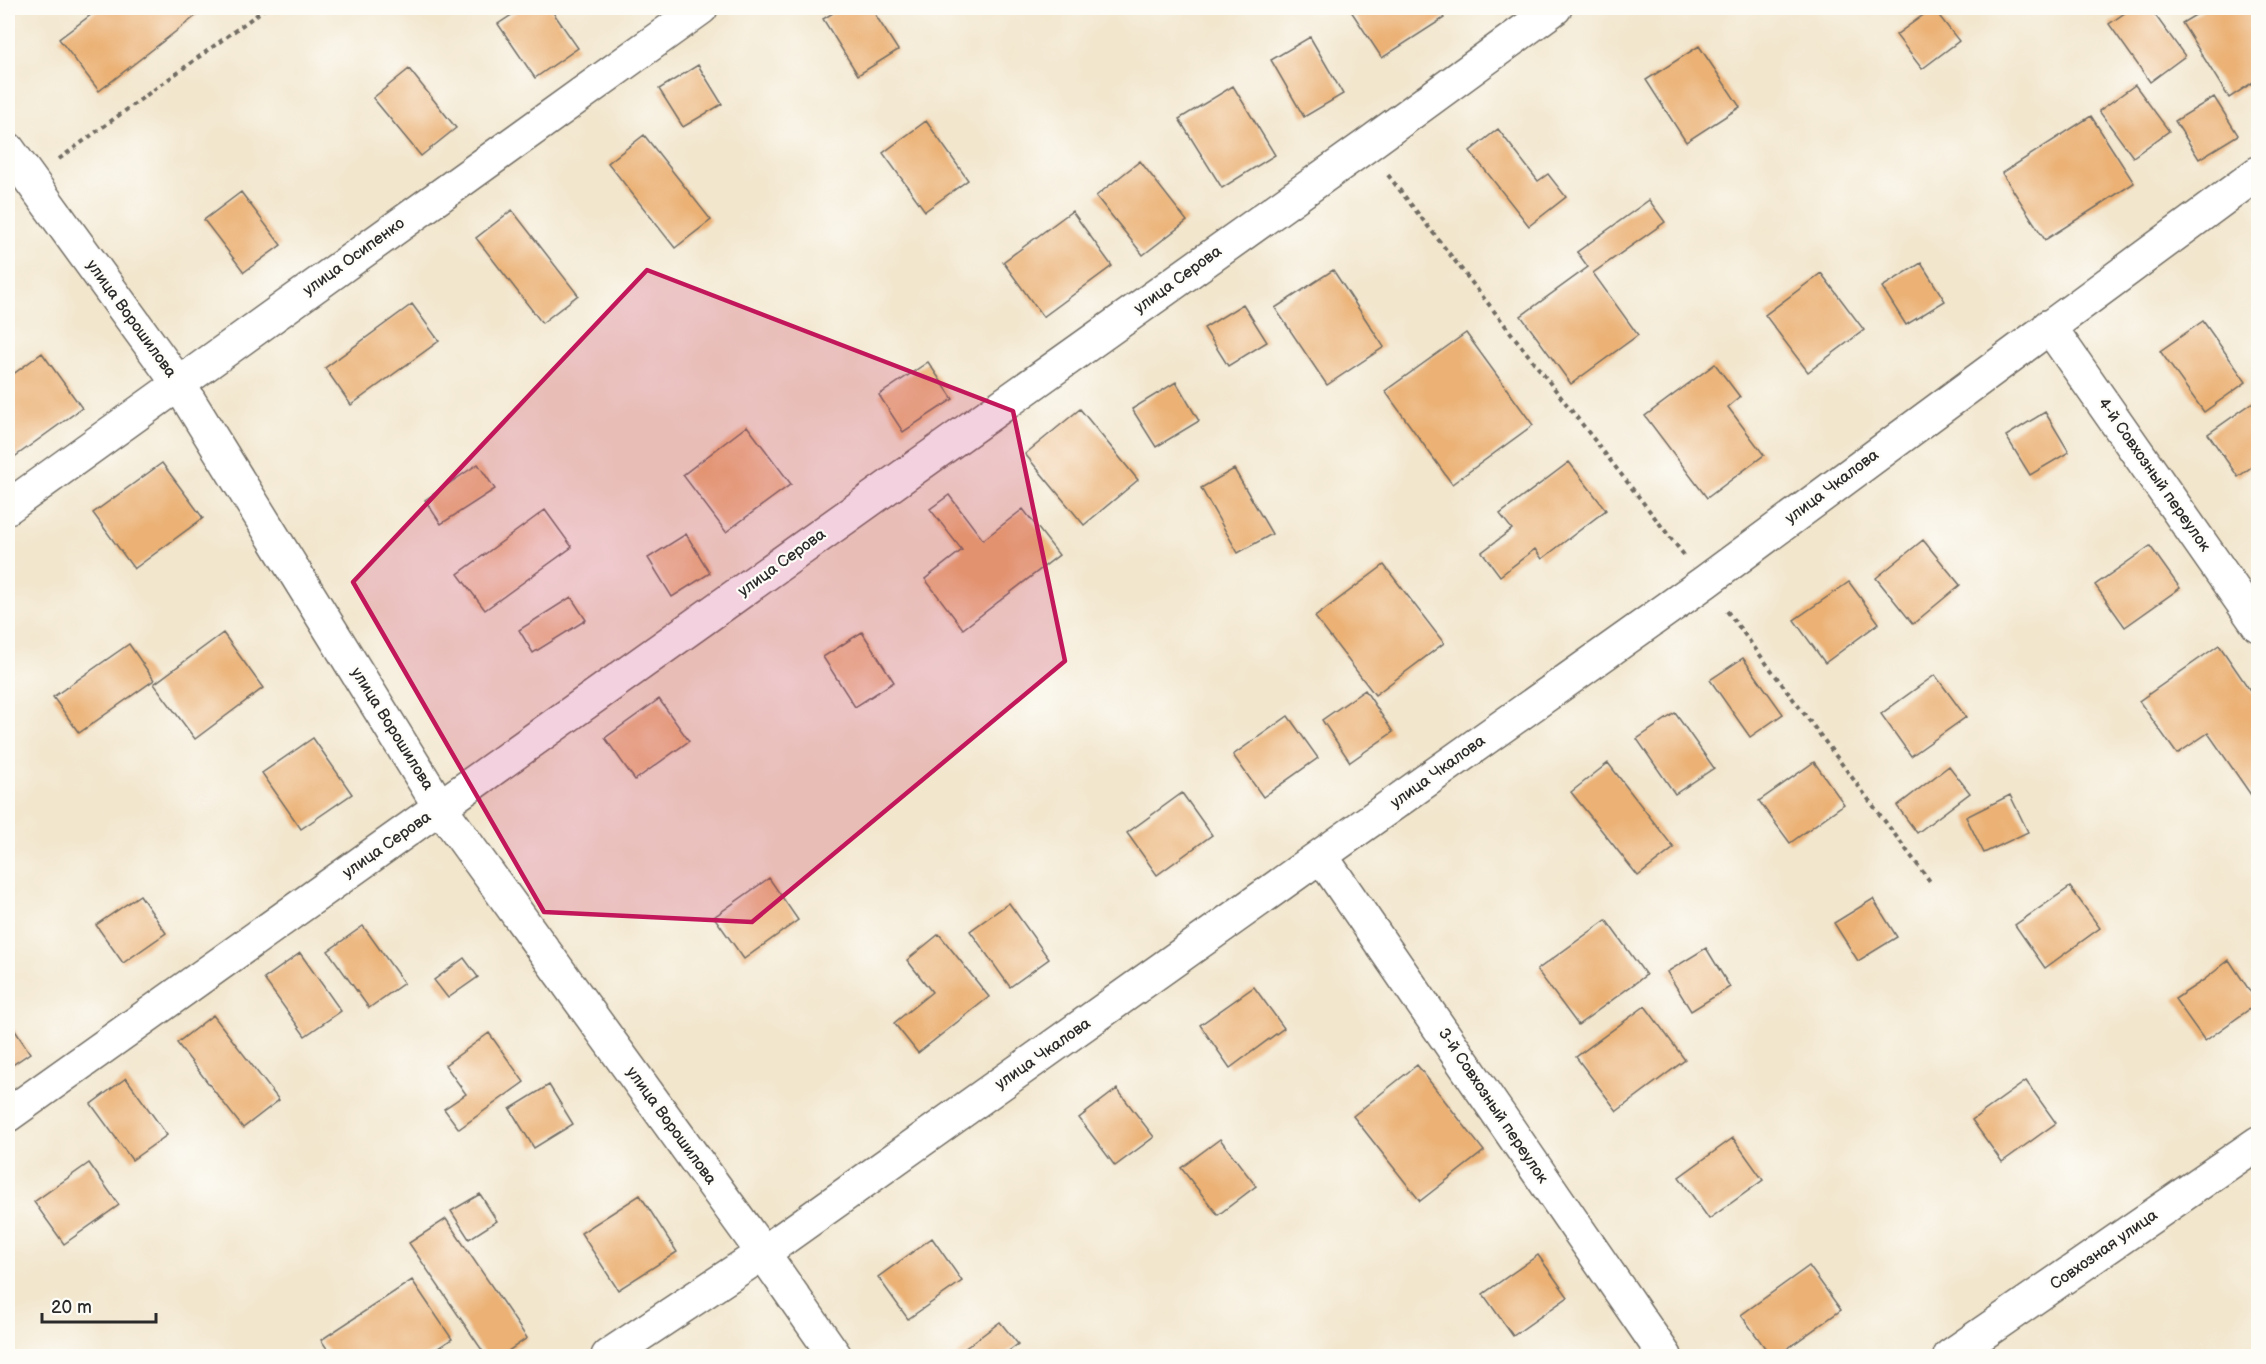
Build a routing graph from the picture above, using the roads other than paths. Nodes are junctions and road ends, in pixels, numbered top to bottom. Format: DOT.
graph roads {
  1 [pos="701,8"];
  2 [pos="1555,8"];
  3 [pos="8,149"];
  4 [pos="2259,173"];
  5 [pos="2049,326"];
  6 [pos="178,383"];
  7 [pos="8,507"];
  8 [pos="2259,625"];
  9 [pos="440,807"];
  10 [pos="1321,856"];
  11 [pos="8,1115"];
  12 [pos="2259,1143"];
  13 [pos="763,1253"];
  14 [pos="608,1356"];
  15 [pos="835,1356"];
  16 [pos="1665,1356"];
  17 [pos="1950,1356"];
  1 -- 6 [label="street, улица Осипенко"];
  2 -- 9 [label="street, улица Серова"];
  3 -- 6 [label="street, улица Ворошилова"];
  4 -- 5 [label="street, улица Чкалова"];
  5 -- 8 [label="street, 4-й Совхозный переулок"];
  5 -- 10 [label="street, улица Чкалова"];
  6 -- 7 [label="street, улица Осипенко"];
  6 -- 9 [label="street, улица Ворошилова"];
  9 -- 11 [label="street, улица Серова"];
  9 -- 13 [label="street, улица Ворошилова"];
  10 -- 13 [label="street, улица Чкалова"];
  10 -- 16 [label="street, 3-й Совхозный переулок"];
  12 -- 17 [label="street, Совхозная улица"];
  13 -- 14 [label="street, улица Чкалова"];
  13 -- 15 [label="street, улица Ворошилова"];
}
